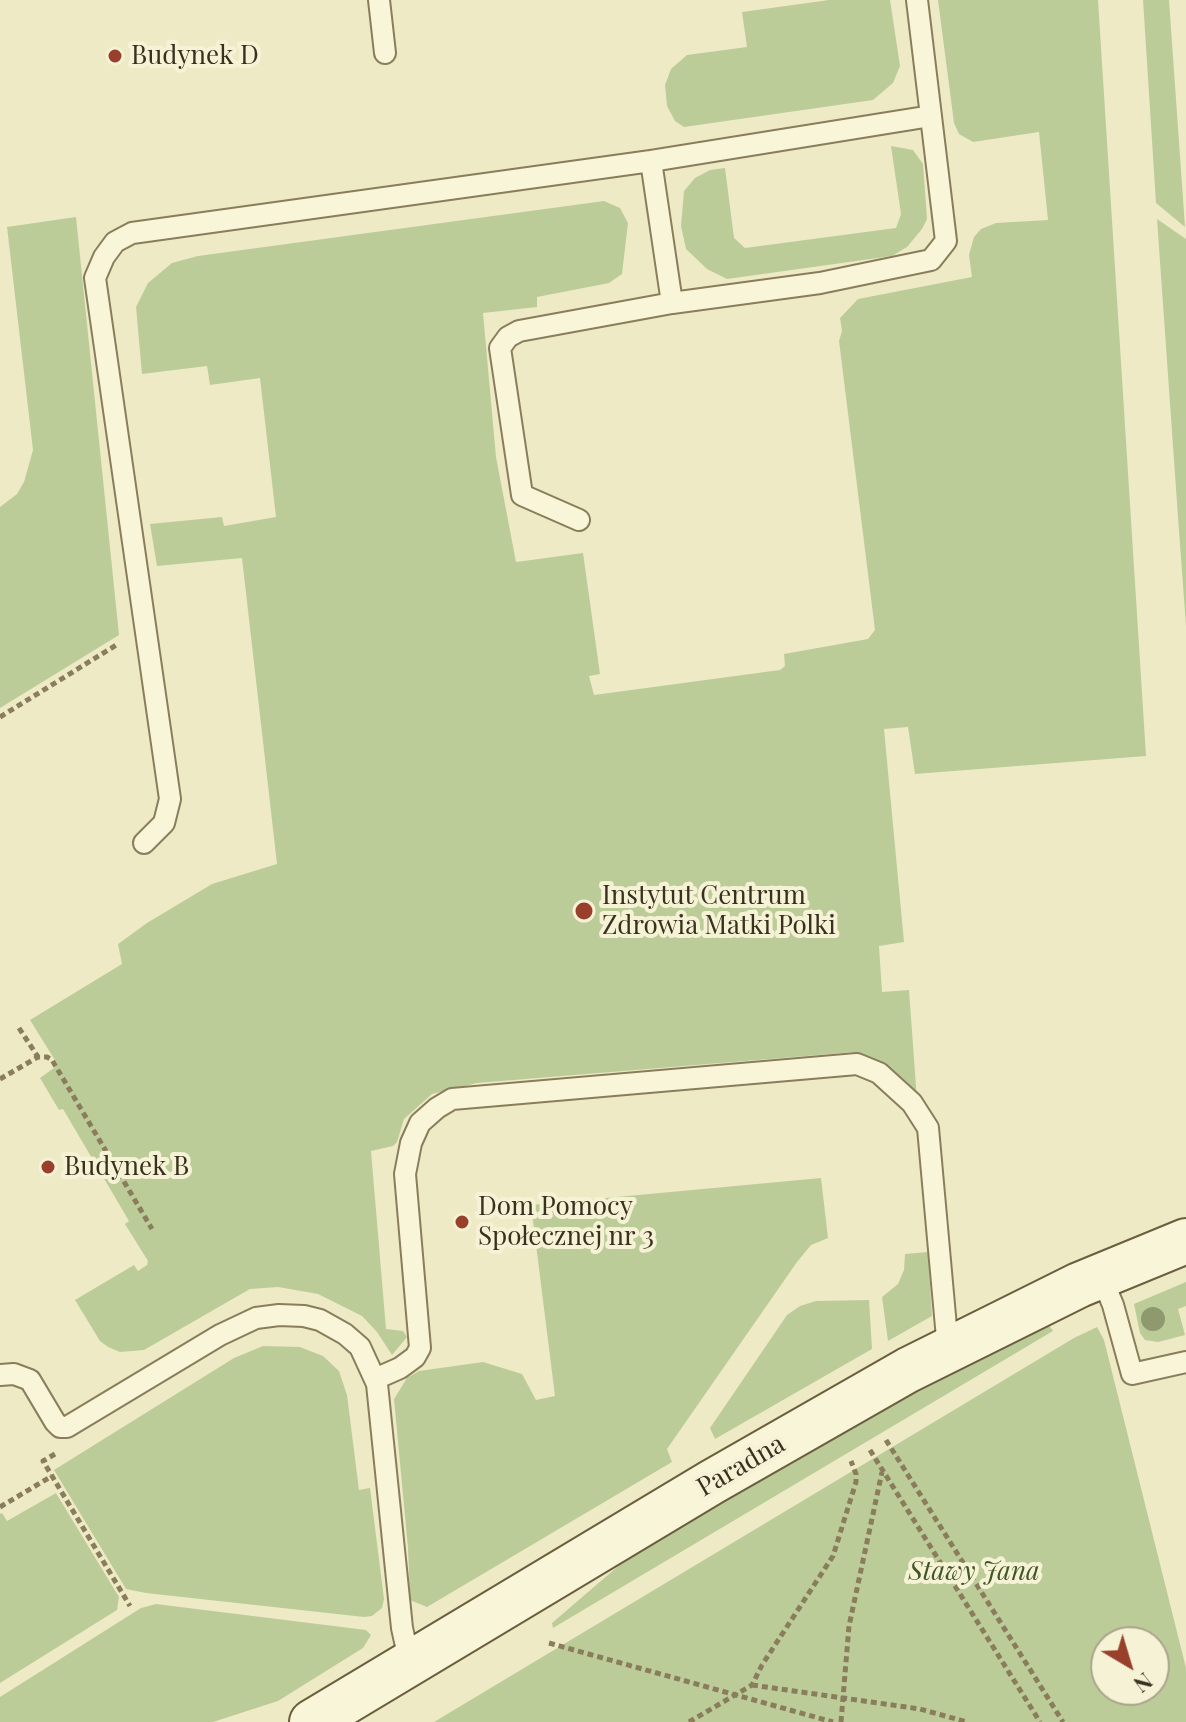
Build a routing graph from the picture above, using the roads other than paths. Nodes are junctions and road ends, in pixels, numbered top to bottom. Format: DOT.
graph roads {
  1 [pos="379,0"];
  2 [pos="917,0"];
  3 [pos="385,53"];
  4 [pos="931,116"];
  5 [pos="651,161"];
  6 [pos="672,303"];
  7 [pos="579,520"];
  8 [pos="144,843"];
  9 [pos="1186,1241"];
  10 [pos="1101,1276"];
  11 [pos="948,1349"];
  12 [pos="1186,1362"];
  13 [pos="0,1375"];
  14 [pos="375,1379"];
  15 [pos="410,1664"];
  16 [pos="312,1722"];
  1 -- 3 [label="lane"];
  2 -- 4 [label="lane"];
  4 -- 5 [label="lane"];
  4 -- 6 [label="lane"];
  5 -- 6 [label="lane"];
  5 -- 8 [label="lane"];
  6 -- 7 [label="lane"];
  9 -- 10 [label="street, Paradna"];
  10 -- 11 [label="street, Paradna"];
  10 -- 12 [label="lane"];
  11 -- 14 [label="lane"];
  11 -- 15 [label="street, Paradna"];
  13 -- 14 [label="lane"];
  14 -- 15 [label="lane"];
  15 -- 16 [label="street, Paradna"];
}
